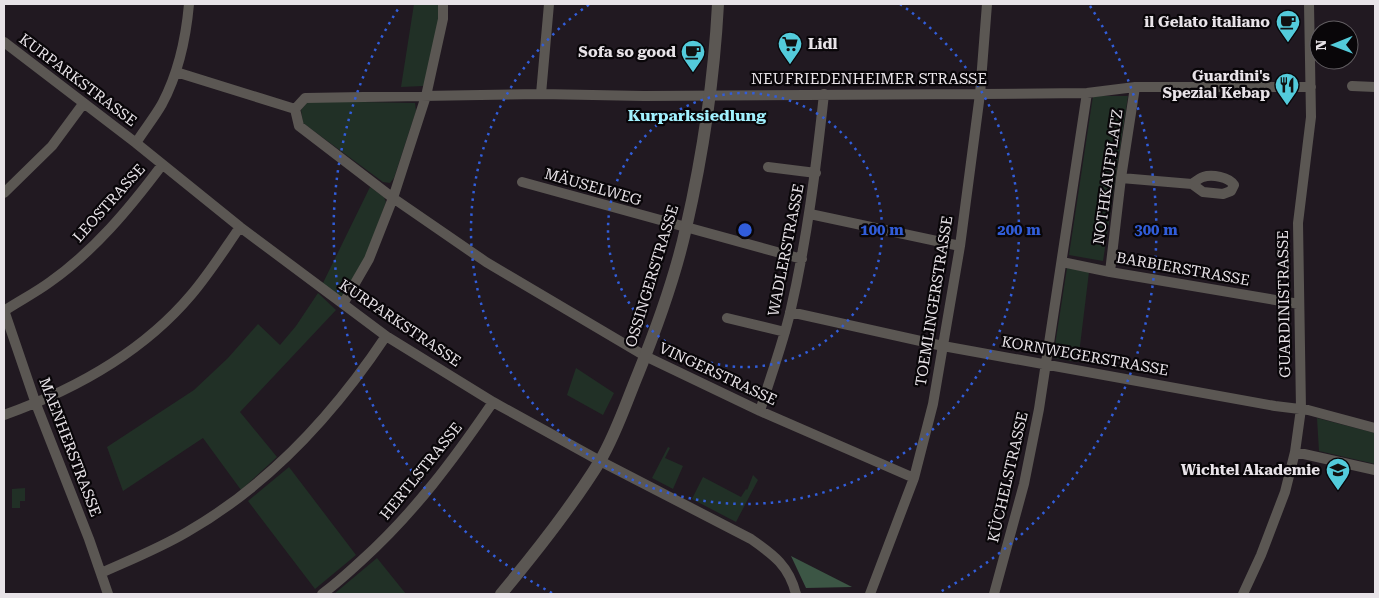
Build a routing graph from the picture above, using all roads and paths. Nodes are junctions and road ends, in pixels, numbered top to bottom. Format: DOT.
graph roads {
  1 [pos="189,4"];
  2 [pos="443,4"];
  3 [pos="549,4"];
  4 [pos="718,4"];
  5 [pos="987,4"];
  6 [pos="1309,4"];
  7 [pos="4,42"];
  8 [pos="176,72"];
  9 [pos="1352,86"];
  10 [pos="1135,87"];
  11 [pos="1311,87"];
  12 [pos="1375,87"];
  13 [pos="1087,93"];
  14 [pos="540,94"];
  15 [pos="824,94"];
  16 [pos="980,94"];
  17 [pos="711,95"];
  18 [pos="426,96"];
  19 [pos="83,104"];
  20 [pos="295,110"];
  21 [pos="136,143"];
  22 [pos="162,165"];
  23 [pos="768,167"];
  24 [pos="816,173"];
  25 [pos="1121,178"];
  26 [pos="522,182"];
  27 [pos="1192,184"];
  28 [pos="4,193"];
  29 [pos="393,198"];
  30 [pos="810,214"];
  31 [pos="240,227"];
  32 [pos="686,228"];
  33 [pos="960,246"];
  34 [pos="802,259"];
  35 [pos="1062,262"];
  36 [pos="1110,272"];
  37 [pos="343,304"];
  38 [pos="1299,304"];
  39 [pos="4,311"];
  40 [pos="790,312"];
  41 [pos="727,318"];
  42 [pos="785,332"];
  43 [pos="386,336"];
  44 [pos="943,346"];
  45 [pos="645,356"];
  46 [pos="1045,364"];
  47 [pos="493,402"];
  48 [pos="36,404"];
  49 [pos="1301,409"];
  50 [pos="760,411"];
  51 [pos="4,415"];
  52 [pos="1375,428"];
  53 [pos="1294,452"];
  54 [pos="600,461"];
  55 [pos="1375,470"];
  56 [pos="914,478"];
  57 [pos="101,573"];
  58 [pos="108,594"];
  59 [pos="322,594"];
  60 [pos="501,594"];
  61 [pos="796,594"];
  62 [pos="870,594"];
  63 [pos="994,594"];
  64 [pos="1244,594"];
  1 -- 8 [label="street, LEOSTRASSE"];
  2 -- 18 [label="street"];
  3 -- 14 [label="street"];
  4 -- 17 [label="street, OSSINGERSTRASSE"];
  5 -- 16 [label="street, TOEMLINGERSTRASSE"];
  6 -- 11 [label="street, GUARDINISTRASSE"];
  7 -- 19 [label="street, KURPARKSTRASSE"];
  8 -- 20 [label="street"];
  8 -- 21 [label="street, LEOSTRASSE"];
  9 -- 12 [label="street"];
  10 -- 11 [label="street, NEUFRIEDENHEIMER STRASSE"];
  10 -- 13 [label="street, NEUFRIEDENHEIMER STRASSE"];
  10 -- 25 [label="street, NOTHKAUFPLATZ"];
  11 -- 38 [label="street, GUARDINISTRASSE"];
  13 -- 16 [label="street, NEUFRIEDENHEIMER STRASSE"];
  13 -- 35 [label="street"];
  14 -- 17 [label="street, NEUFRIEDENHEIMER STRASSE"];
  14 -- 18 [label="street, NEUFRIEDENHEIMER STRASSE"];
  15 -- 16 [label="street, NEUFRIEDENHEIMER STRASSE"];
  15 -- 17 [label="street, NEUFRIEDENHEIMER STRASSE"];
  15 -- 24 [label="street, WADLERSTRASSE"];
  16 -- 33 [label="street, TOEMLINGERSTRASSE"];
  17 -- 32 [label="street, OSSINGERSTRASSE"];
  18 -- 20 [label="street, NEUFRIEDENHEIMER STRASSE"];
  18 -- 29 [label="street"];
  19 -- 21 [label="street, KURPARKSTRASSE"];
  19 -- 28 [label="street"];
  20 -- 29 [label="street, VINGERSTRASSE"];
  21 -- 22 [label="street, KURPARKSTRASSE"];
  22 -- 31 [label="street, KURPARKSTRASSE"];
  22 -- 39 [label="street, LEOSTRASSE"];
  23 -- 24 [label="street, WADLERSTRASSE"];
  24 -- 30 [label="street, WADLERSTRASSE"];
  25 -- 27 [label="street"];
  25 -- 36 [label="street, NOTHKAUFPLATZ"];
  26 -- 32 [label="street, MÄUSELWEG"];
  29 -- 37 [label="street"];
  29 -- 45 [label="street, VINGERSTRASSE"];
  30 -- 33 [label="street"];
  30 -- 34 [label="street, WADLERSTRASSE"];
  31 -- 37 [label="street, KURPARKSTRASSE"];
  31 -- 48 [label="street"];
  32 -- 34 [label="street, MÄUSELWEG"];
  32 -- 45 [label="street, OSSINGERSTRASSE"];
  33 -- 44 [label="street, TOEMLINGERSTRASSE"];
  34 -- 40 [label="street, WADLERSTRASSE"];
  35 -- 36 [label="street, BARBIERSTRASSE"];
  35 -- 46 [label="street"];
  36 -- 38 [label="street, BARBIERSTRASSE"];
  37 -- 43 [label="street, KURPARKSTRASSE"];
  38 -- 49 [label="street, GUARDINISTRASSE"];
  39 -- 48 [label="street, MAENHERSTRASSE"];
  40 -- 42 [label="street, WADLERSTRASSE"];
  40 -- 44 [label="street, KORNWEGERSTRASSE"];
  41 -- 42 [label="street, WADLERSTRASSE"];
  42 -- 50 [label="street, WADLERSTRASSE"];
  43 -- 47 [label="street, KURPARKSTRASSE"];
  43 -- 57 [label="street"];
  44 -- 46 [label="street, KORNWEGERSTRASSE"];
  44 -- 56 [label="street, TOEMLINGERSTRASSE"];
  45 -- 50 [label="street, VINGERSTRASSE"];
  45 -- 54 [label="street, OSSINGERSTRASSE"];
  46 -- 49 [label="street, KORNWEGERSTRASSE"];
  46 -- 63 [label="street, KÜCHELSTRASSE"];
  47 -- 54 [label="street, KURPARKSTRASSE"];
  47 -- 59 [label="street, HERTLSTRASSE"];
  48 -- 51 [label="street"];
  48 -- 57 [label="street, MAENHERSTRASSE"];
  49 -- 52 [label="street, KORNWEGERSTRASSE"];
  49 -- 53 [label="street, GUARDINISTRASSE"];
  50 -- 56 [label="street, VINGERSTRASSE"];
  53 -- 55 [label="street"];
  53 -- 64 [label="street, GUARDINISTRASSE"];
  54 -- 60 [label="street, OSSINGERSTRASSE"];
  54 -- 61 [label="street, KURPARKSTRASSE"];
  56 -- 62 [label="street, TOEMLINGERSTRASSE"];
  57 -- 58 [label="street, MAENHERSTRASSE"];
}
